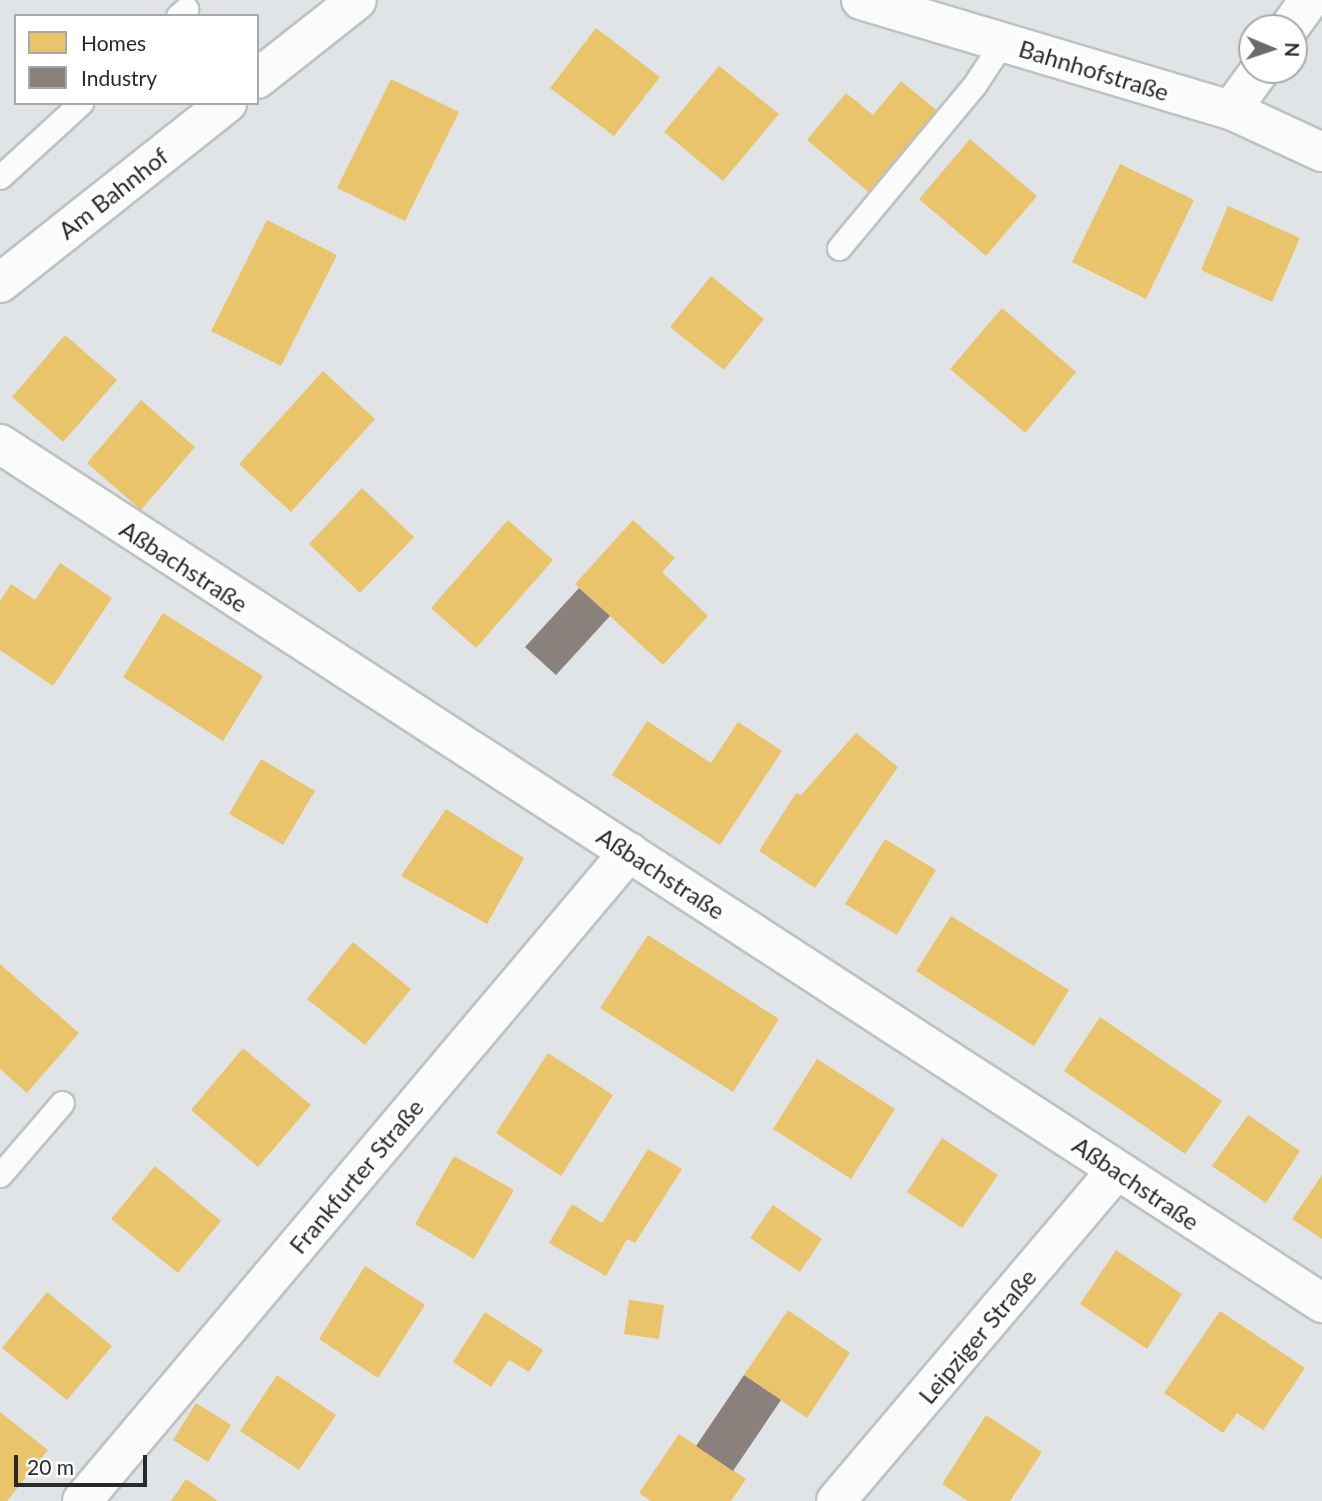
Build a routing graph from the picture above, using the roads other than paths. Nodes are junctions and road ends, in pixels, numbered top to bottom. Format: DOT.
graph roads {
  1 [pos="357,0"];
  2 [pos="861,0"];
  3 [pos="1002,43"];
  4 [pos="259,77"];
  5 [pos="1250,84"];
  6 [pos="79,105"];
  7 [pos="224,105"];
  8 [pos="1231,110"];
  9 [pos="1322,152"];
  10 [pos="0,177"];
  11 [pos="839,248"];
  12 [pos="0,283"];
  13 [pos="0,444"];
  14 [pos="629,852"];
  15 [pos="62,1103"];
  16 [pos="1117,1170"];
  17 [pos="0,1175"];
  18 [pos="1322,1303"];
  19 [pos="82,1501"];
  20 [pos="836,1501"];
  1 -- 4 [label="street"];
  2 -- 3 [label="street, Bahnhofstraße"];
  3 -- 8 [label="street, Bahnhofstraße"];
  3 -- 11 [label="lane"];
  5 -- 8 [label="street"];
  6 -- 10 [label="lane"];
  7 -- 12 [label="street, Am Bahnhof"];
  8 -- 9 [label="street, Bahnhofstraße"];
  13 -- 14 [label="street, Aßbachstraße"];
  14 -- 16 [label="street, Aßbachstraße"];
  14 -- 19 [label="street, Frankfurter Straße"];
  15 -- 17 [label="lane"];
  16 -- 18 [label="street, Aßbachstraße"];
  16 -- 20 [label="street, Leipziger Straße"];
}
